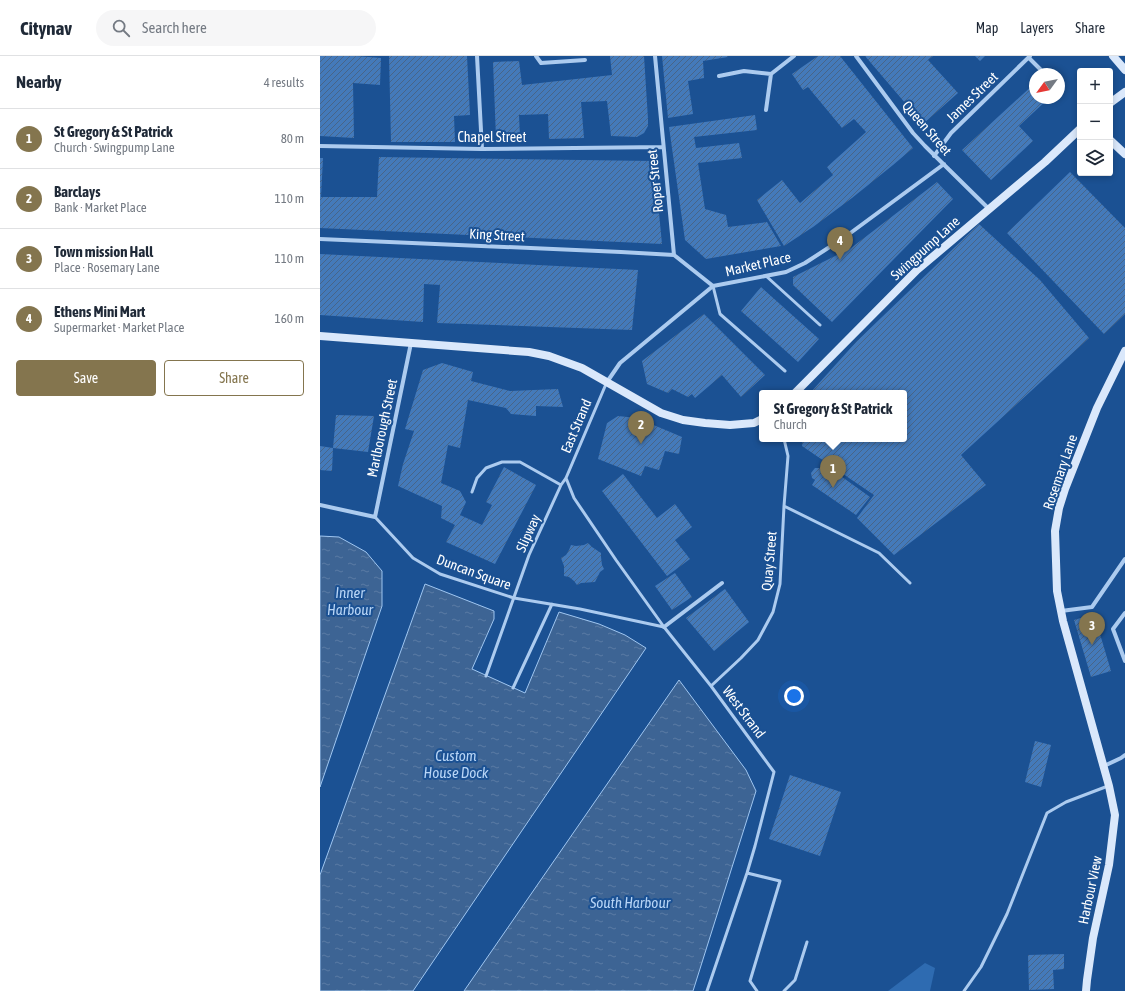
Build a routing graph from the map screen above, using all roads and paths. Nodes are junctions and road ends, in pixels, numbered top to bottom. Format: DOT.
graph roads {
  1 [pos="477,56"];
  2 [pos="536,56"];
  3 [pos="654,56"];
  4 [pos="794,56"];
  5 [pos="856,56"];
  6 [pos="1113,56"];
  7 [pos="1030,57"];
  8 [pos="585,60"];
  9 [pos="1040,68"];
  10 [pos="1125,70"];
  11 [pos="770,74"];
  12 [pos="719,76"];
  13 [pos="1125,92"];
  14 [pos="1113,101"];
  15 [pos="766,110"];
  16 [pos="1077,132"];
  17 [pos="1113,143"];
  18 [pos="320,146"];
  19 [pos="663,147"];
  20 [pos="482,149"];
  21 [pos="1125,154"];
  22 [pos="934,156"];
  23 [pos="944,164"];
  24 [pos="989,209"];
  25 [pos="320,238"];
  26 [pos="674,255"];
  27 [pos="766,276"];
  28 [pos="713,286"];
  29 [pos="820,325"];
  30 [pos="320,336"];
  31 [pos="411,343"];
  32 [pos="1125,351"];
  33 [pos="785,371"];
  34 [pos="607,382"];
  35 [pos="798,390"];
  36 [pos="759,420"];
  37 [pos="785,442"];
  38 [pos="566,478"];
  39 [pos="561,485"];
  40 [pos="472,492"];
  41 [pos="320,505"];
  42 [pos="784,506"];
  43 [pos="374,517"];
  44 [pos="1125,559"];
  45 [pos="910,582"];
  46 [pos="722,583"];
  47 [pos="514,598"];
  48 [pos="552,604"];
  49 [pos="1061,611"];
  50 [pos="1125,613"];
  51 [pos="664,627"];
  52 [pos="1125,661"];
  53 [pos="486,676"];
  54 [pos="711,686"];
  55 [pos="513,688"];
  56 [pos="1125,755"];
  57 [pos="1103,766"];
  58 [pos="1109,786"];
  59 [pos="1111,795"];
  60 [pos="747,873"];
  61 [pos="807,942"];
  62 [pos="707,991"];
  63 [pos="756,991"];
  64 [pos="784,991"];
  65 [pos="964,991"];
  66 [pos="1086,991"];
  1 -- 20 [label="street"];
  2 -- 8 [label="street"];
  3 -- 19 [label="street, Roper Street"];
  4 -- 11 [label="street"];
  5 -- 22 [label="street, Queen Street"];
  6 -- 10 [label="main road"];
  7 -- 9 [label="street, James Street"];
  7 -- 22 [label="street, James Street"];
  11 -- 12 [label="street"];
  11 -- 15 [label="street"];
  13 -- 14 [label="main road"];
  16 -- 24 [label="main road, Swingpump Lane"];
  17 -- 21 [label="main road"];
  18 -- 20 [label="street, Chapel Street"];
  19 -- 20 [label="street, Chapel Street"];
  19 -- 26 [label="street, Roper Street"];
  22 -- 23 [label="street, Queen Street"];
  23 -- 24 [label="street, Queen Street"];
  23 -- 27 [label="street, Market Place"];
  24 -- 35 [label="main road, Swingpump Lane"];
  25 -- 26 [label="street, King Street"];
  26 -- 28 [label="street"];
  27 -- 28 [label="street, Market Place"];
  27 -- 29 [label="lane"];
  28 -- 33 [label="lane"];
  28 -- 34 [label="street, Market Place"];
  30 -- 31 [label="main road"];
  31 -- 34 [label="main road"];
  31 -- 43 [label="street, Marlborough Street"];
  32 -- 49 [label="main road, Rosemary Lane"];
  34 -- 36 [label="main road"];
  34 -- 38 [label="lane, East Strand"];
  37 -- 42 [label="lane, Quay Street"];
  38 -- 39 [label="lane, Slipway"];
  38 -- 51 [label="lane, West Strand"];
  39 -- 40 [label="lane"];
  39 -- 47 [label="lane, Slipway"];
  41 -- 43 [label="street"];
  42 -- 45 [label="lane"];
  42 -- 54 [label="lane, Quay Street"];
  43 -- 47 [label="lane, Duncan Square"];
  44 -- 49 [label="street"];
  46 -- 51 [label="street"];
  47 -- 48 [label="lane, Duncan Square"];
  47 -- 53 [label="lane, Slipway"];
  48 -- 51 [label="lane, Duncan Square"];
  48 -- 55 [label="lane"];
  49 -- 57 [label="main road, Rosemary Lane"];
  50 -- 52 [label="street"];
  51 -- 54 [label="lane, West Strand"];
  54 -- 60 [label="lane, West Strand"];
  56 -- 57 [label="street"];
  57 -- 58 [label="main road, Rosemary Lane"];
  58 -- 59 [label="main road, Rosemary Lane"];
  58 -- 65 [label="lane"];
  59 -- 66 [label="main road, Harbour View"];
  60 -- 62 [label="lane, West Strand"];
  60 -- 63 [label="lane"];
  61 -- 64 [label="lane"];
}
